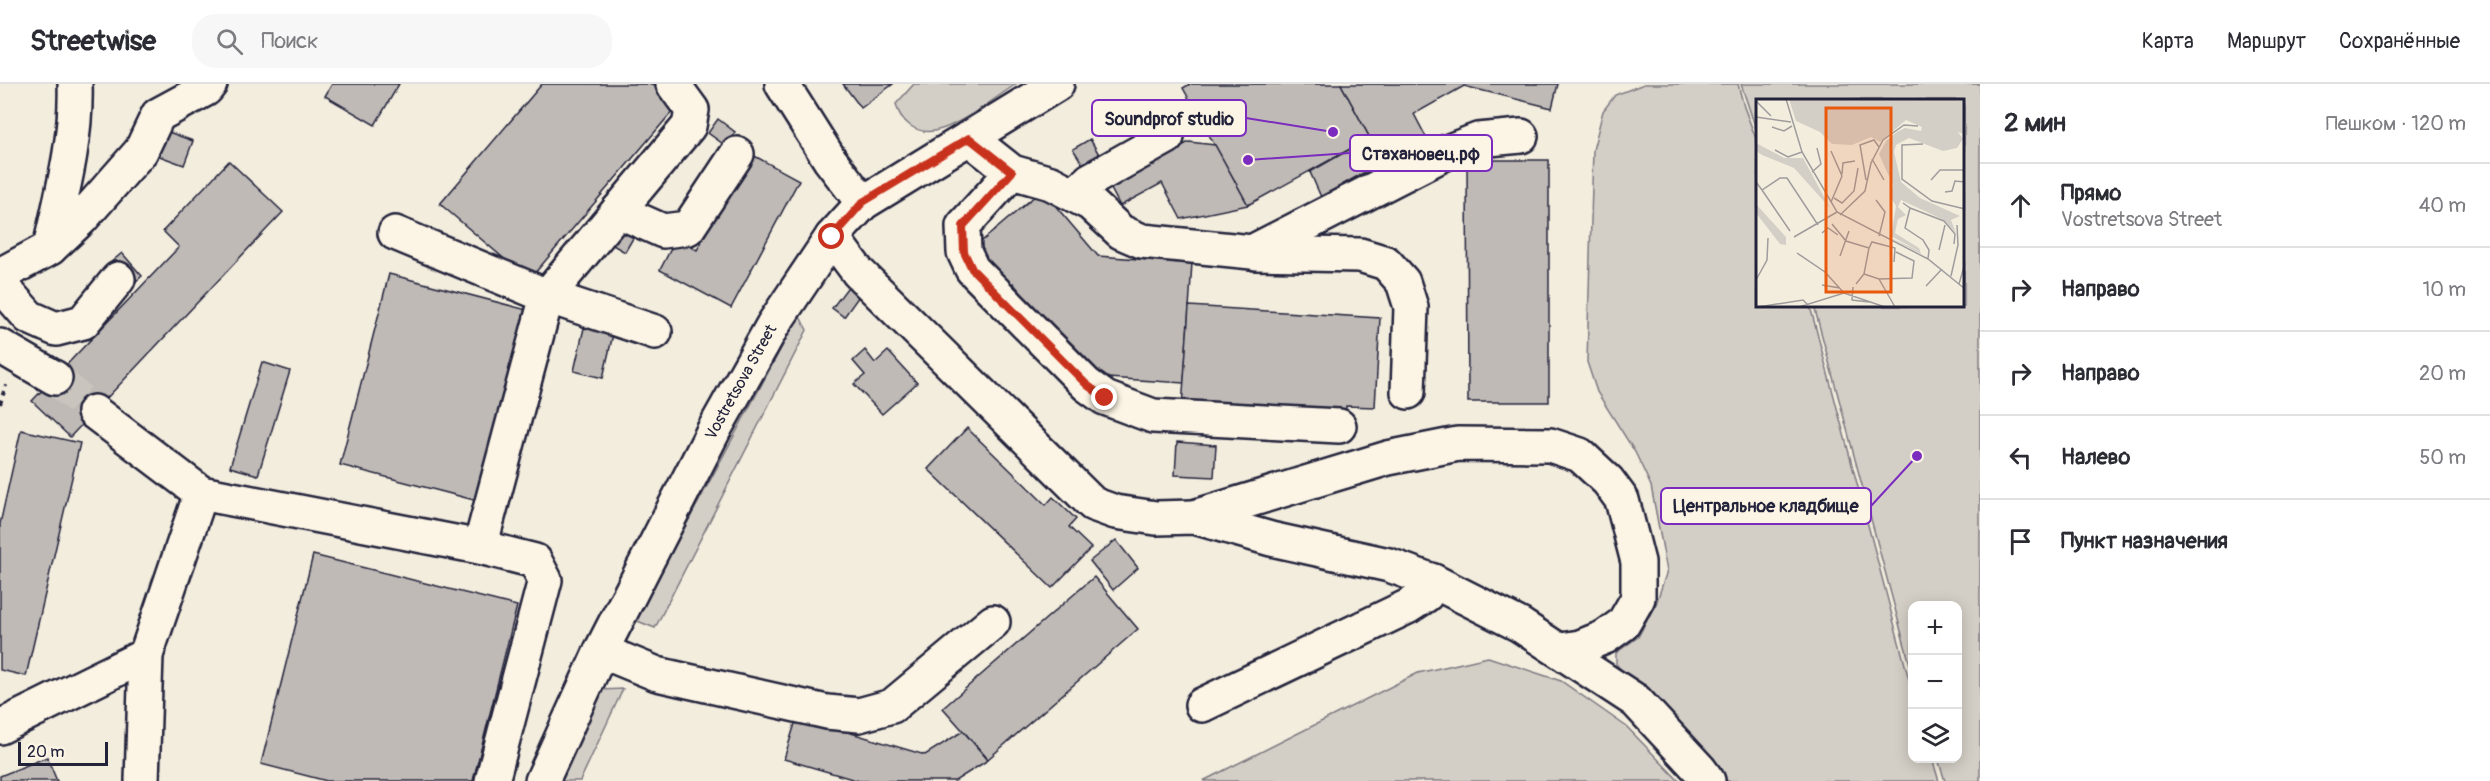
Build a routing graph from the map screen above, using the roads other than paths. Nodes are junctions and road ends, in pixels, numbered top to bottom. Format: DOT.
graph roads {
  1 [pos="75,84"];
  2 [pos="210,84"];
  3 [pos="673,84"];
  4 [pos="782,84"];
  5 [pos="1057,84"];
  6 [pos="1521,136"];
  7 [pos="1167,137"];
  8 [pos="969,138"];
  9 [pos="737,154"];
  10 [pos="1012,172"];
  11 [pos="1074,195"];
  12 [pos="863,202"];
  13 [pos="618,211"];
  14 [pos="395,233"];
  15 [pos="832,237"];
  16 [pos="50,248"];
  17 [pos="1252,252"];
  18 [pos="0,275"];
  19 [pos="118,279"];
  20 [pos="0,284"];
  21 [pos="547,296"];
  22 [pos="655,332"];
  23 [pos="0,345"];
  24 [pos="55,378"];
  25 [pos="1408,392"];
  26 [pos="94,412"];
  27 [pos="1338,426"];
  28 [pos="201,493"];
  29 [pos="1194,517"];
  30 [pos="480,547"];
  31 [pos="1433,581"];
  32 [pos="993,622"];
  33 [pos="1562,650"];
  34 [pos="601,651"];
  35 [pos="146,655"];
  36 [pos="1202,705"];
  37 [pos="0,727"];
  38 [pos="142,781"];
  39 [pos="492,781"];
  40 [pos="542,781"];
  41 [pos="1708,781"];
  1 -- 16 [label="street"];
  2 -- 16 [label="street"];
  3 -- 13 [label="street"];
  4 -- 12 [label="street"];
  5 -- 8 [label="street, Vostretsova Street"];
  6 -- 17 [label="street"];
  7 -- 11 [label="street"];
  8 -- 10 [label="street"];
  8 -- 12 [label="street, Vostretsova Street"];
  9 -- 13 [label="street"];
  10 -- 11 [label="street"];
  10 -- 27 [label="street"];
  11 -- 17 [label="street"];
  12 -- 15 [label="street, Vostretsova Street"];
  13 -- 21 [label="street"];
  14 -- 21 [label="street"];
  15 -- 29 [label="street"];
  15 -- 34 [label="street, Vostretsova Street"];
  16 -- 18 [label="street"];
  17 -- 25 [label="street"];
  19 -- 20 [label="street"];
  21 -- 22 [label="street"];
  21 -- 30 [label="street"];
  23 -- 24 [label="street"];
  26 -- 28 [label="street"];
  28 -- 30 [label="street"];
  28 -- 35 [label="street"];
  29 -- 31 [label="street"];
  29 -- 33 [label="street"];
  30 -- 39 [label="street"];
  31 -- 33 [label="street"];
  31 -- 36 [label="street"];
  32 -- 34 [label="street"];
  33 -- 41 [label="street"];
  34 -- 40 [label="street, Vostretsova Street"];
  35 -- 37 [label="street"];
  35 -- 38 [label="street"];
}
